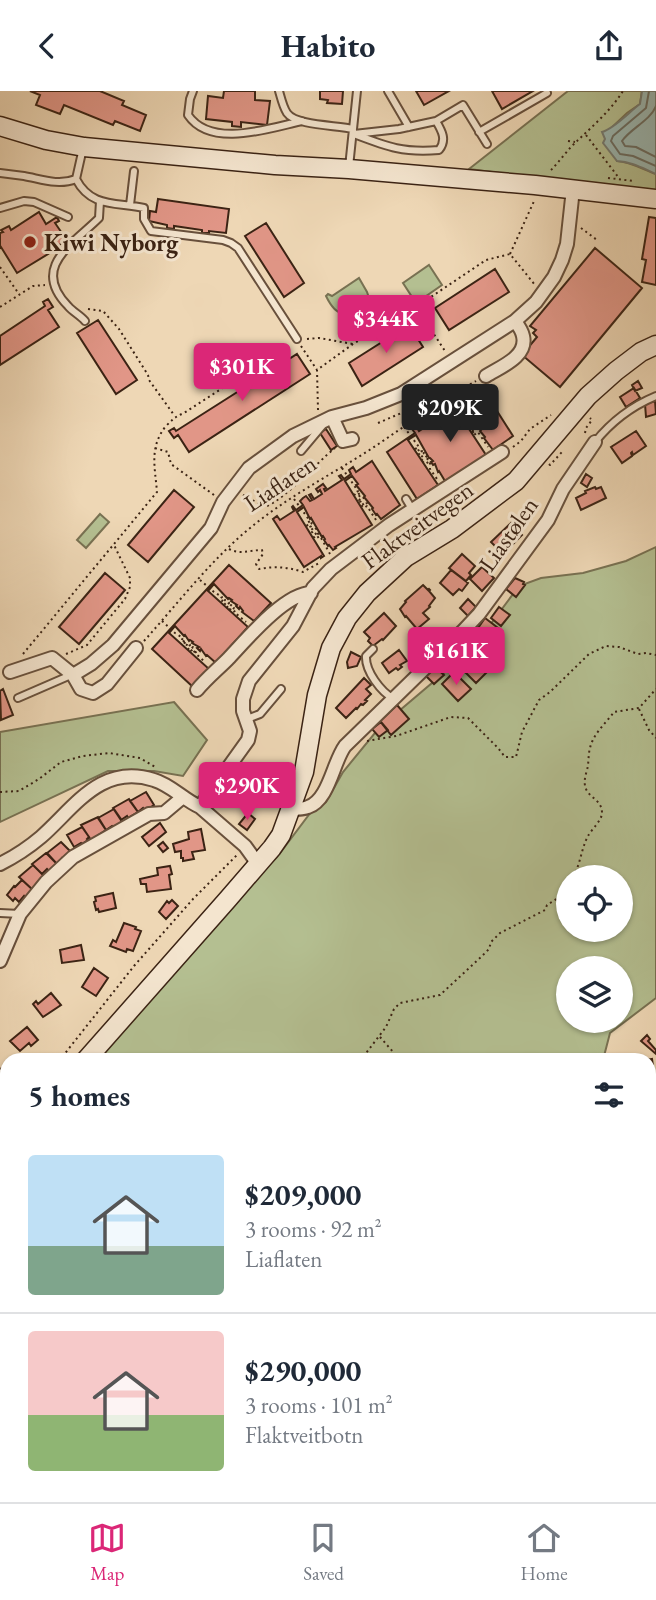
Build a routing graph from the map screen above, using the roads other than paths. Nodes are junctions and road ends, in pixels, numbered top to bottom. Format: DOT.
graph roads {
  1 [pos="193,91"];
  2 [pos="279,91"];
  3 [pos="357,91"];
  4 [pos="388,91"];
  5 [pos="547,93"];
  6 [pos="302,121"];
  7 [pos="436,121"];
  8 [pos="0,126"];
  9 [pos="410,127"];
  10 [pos="354,132"];
  11 [pos="479,132"];
  12 [pos="487,144"];
  13 [pos="84,147"];
  14 [pos="349,169"];
  15 [pos="134,171"];
  16 [pos="0,173"];
  17 [pos="76,179"];
  18 [pos="573,189"];
  19 [pos="656,198"];
  20 [pos="100,201"];
  21 [pos="130,205"];
  22 [pos="0,208"];
  23 [pos="68,217"];
  24 [pos="85,321"];
  25 [pos="515,321"];
  26 [pos="297,339"];
  27 [pos="656,345"];
  28 [pos="486,376"];
  29 [pos="656,396"];
  30 [pos="325,420"];
  31 [pos="348,440"];
  32 [pos="595,442"];
  33 [pos="301,451"];
  34 [pos="502,452"];
  35 [pos="312,593"];
  36 [pos="136,649"];
  37 [pos="373,649"];
  38 [pos="10,672"];
  39 [pos="73,675"];
  40 [pos="281,689"];
  41 [pos="197,690"];
  42 [pos="18,698"];
  43 [pos="394,699"];
  44 [pos="247,719"];
  45 [pos="183,797"];
  46 [pos="200,807"];
  47 [pos="291,809"];
  48 [pos="0,864"];
  49 [pos="258,864"];
  50 [pos="0,913"];
  51 [pos="20,914"];
  52 [pos="3,946"];
  53 [pos="0,961"];
  54 [pos="92,1053"];
  1 -- 6 [label="lane"];
  2 -- 6 [label="lane"];
  3 -- 10 [label="lane"];
  4 -- 9 [label="lane"];
  5 -- 11 [label="lane"];
  6 -- 10 [label="lane"];
  7 -- 9 [label="lane"];
  7 -- 10 [label="lane"];
  7 -- 11 [label="lane"];
  8 -- 13 [label="main road"];
  9 -- 10 [label="lane"];
  10 -- 14 [label="lane"];
  11 -- 12 [label="lane"];
  13 -- 14 [label="main road"];
  13 -- 17 [label="lane"];
  14 -- 18 [label="main road"];
  15 -- 21 [label="lane"];
  16 -- 17 [label="lane"];
  17 -- 20 [label="lane"];
  18 -- 19 [label="main road"];
  18 -- 25 [label="street, Liaflaten"];
  20 -- 21 [label="lane"];
  20 -- 24 [label="lane"];
  21 -- 26 [label="lane"];
  22 -- 23 [label="lane"];
  25 -- 28 [label="street"];
  25 -- 30 [label="street, Liaflaten"];
  27 -- 47 [label="main road, Flaktveitvegen"];
  29 -- 32 [label="lane, Liastølen"];
  30 -- 31 [label="street, Liaflaten"];
  30 -- 33 [label="lane"];
  30 -- 39 [label="street, Liaflaten"];
  32 -- 43 [label="street, Liastølen"];
  34 -- 35 [label="street"];
  35 -- 41 [label="street"];
  35 -- 44 [label="street"];
  36 -- 39 [label="street"];
  37 -- 43 [label="lane"];
  38 -- 39 [label="street"];
  39 -- 42 [label="lane"];
  40 -- 44 [label="lane"];
  43 -- 47 [label="street, Liastølen"];
  44 -- 46 [label="street"];
  45 -- 46 [label="street"];
  45 -- 48 [label="street"];
  45 -- 51 [label="street"];
  46 -- 49 [label="street"];
  47 -- 49 [label="main road, Flaktveitvegen"];
  49 -- 54 [label="main road, Flaktveitvegen"];
  50 -- 51 [label="lane"];
  51 -- 52 [label="street"];
  52 -- 53 [label="street"];
}
